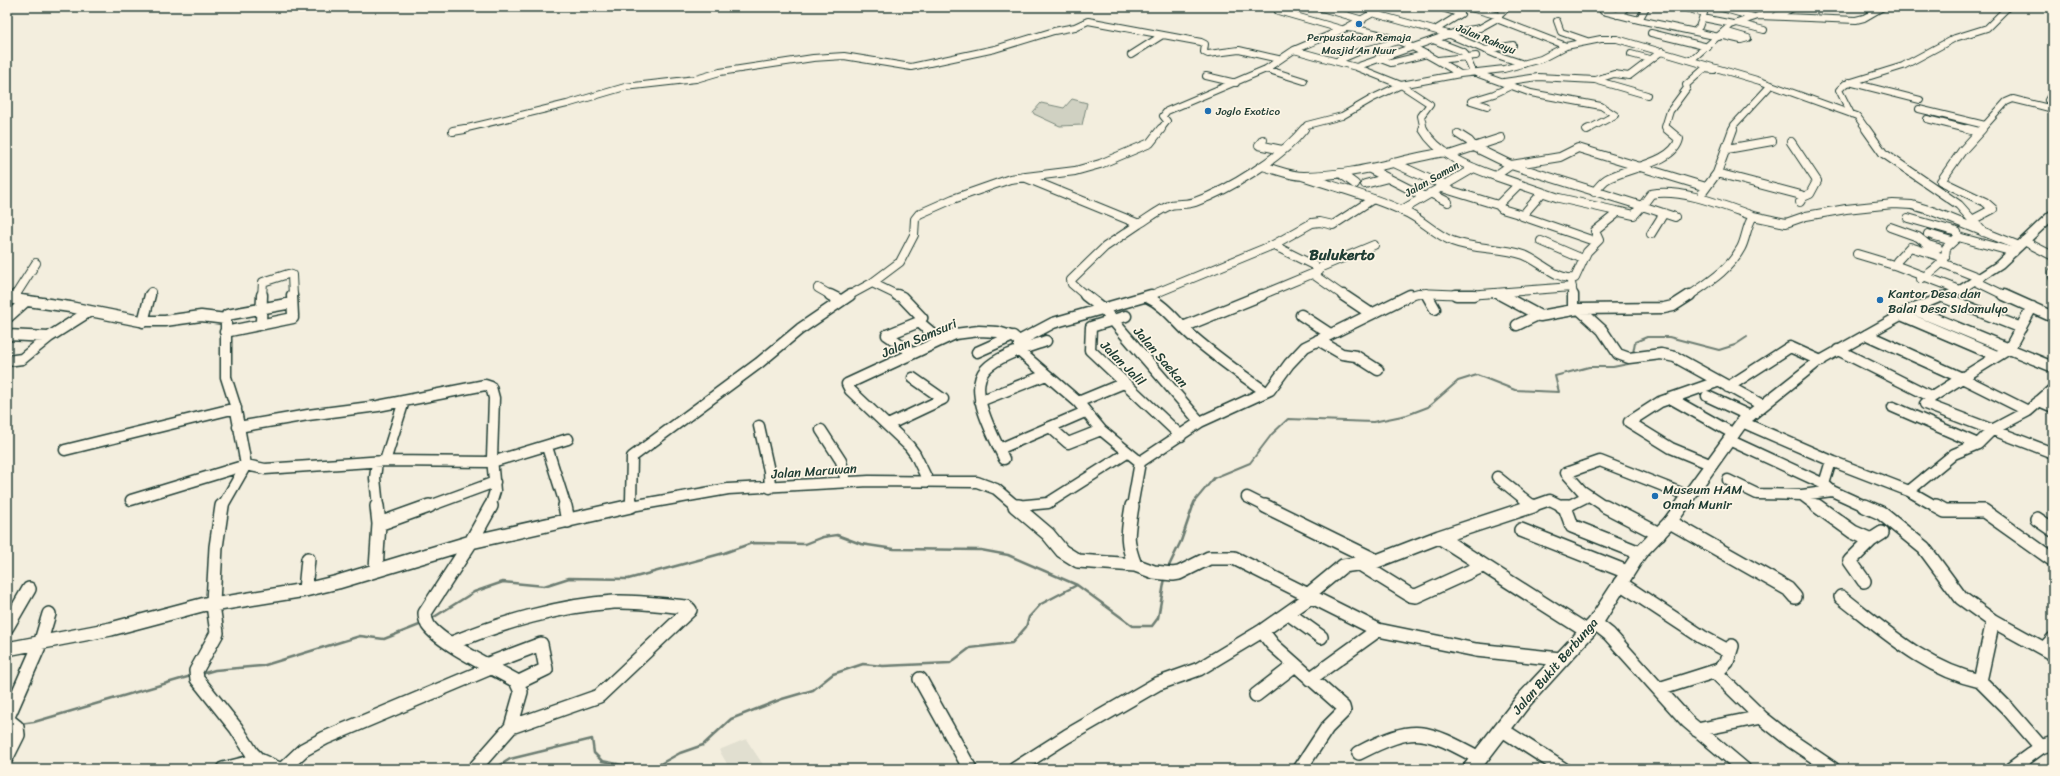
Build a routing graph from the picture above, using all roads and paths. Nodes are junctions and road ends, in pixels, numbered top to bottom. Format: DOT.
graph roads {
  1 [pos="1318,7"];
  2 [pos="1363,7"];
  3 [pos="1439,7"];
  4 [pos="1499,7"];
  5 [pos="1627,7"];
  6 [pos="1646,7"];
  7 [pos="1681,7"];
  8 [pos="1718,7"];
  9 [pos="1745,7"];
  10 [pos="1779,7"];
  11 [pos="1882,7"];
  12 [pos="2008,7"];
  13 [pos="1468,8"];
  14 [pos="1794,8"];
  15 [pos="1379,9"];
  16 [pos="1278,11"];
  17 [pos="1603,11"];
  18 [pos="1460,13"];
  19 [pos="1617,15"];
  20 [pos="1758,16"];
  21 [pos="1776,16"];
  22 [pos="1498,17"];
  23 [pos="1703,18"];
  24 [pos="1363,20"];
  25 [pos="1639,20"];
  26 [pos="1557,21"];
  27 [pos="1735,23"];
  28 [pos="1344,28"];
  29 [pos="1480,28"];
  30 [pos="1435,30"];
  31 [pos="1764,30"];
  32 [pos="1695,31"];
  33 [pos="1488,32"];
  34 [pos="1651,33"];
  35 [pos="1448,34"];
  36 [pos="1721,34"];
  37 [pos="1161,36"];
  38 [pos="1433,40"];
  39 [pos="1399,41"];
  40 [pos="1589,42"];
  41 [pos="1512,45"];
  42 [pos="1566,46"];
  43 [pos="1412,47"];
  44 [pos="1708,47"];
  45 [pos="1294,50"];
  46 [pos="1485,50"];
  47 [pos="1673,50"];
  48 [pos="1662,52"];
  49 [pos="1427,54"];
  50 [pos="1631,54"];
  51 [pos="1131,55"];
  52 [pos="1476,56"];
  53 [pos="1467,57"];
  54 [pos="1378,58"];
  55 [pos="1278,59"];
  56 [pos="1650,59"];
  57 [pos="1438,60"];
  58 [pos="1691,60"];
  59 [pos="1337,61"];
  60 [pos="1524,64"];
  61 [pos="1356,67"];
  62 [pos="1266,69"];
  63 [pos="1717,69"];
  64 [pos="1473,72"];
  65 [pos="1460,74"];
  66 [pos="1206,76"];
  67 [pos="1595,80"];
  68 [pos="1304,81"];
  69 [pos="1500,82"];
  70 [pos="1850,82"];
  71 [pos="1236,83"];
  72 [pos="1766,83"];
  73 [pos="1401,85"];
  74 [pos="1512,86"];
  75 [pos="2053,92"];
  76 [pos="1647,95"];
  77 [pos="1920,100"];
  78 [pos="2053,102"];
  79 [pos="1487,106"];
  80 [pos="2053,108"];
  81 [pos="1919,109"];
  82 [pos="1851,114"];
  83 [pos="1927,119"];
  84 [pos="1985,125"];
  85 [pos="1587,130"];
  86 [pos="453,131"];
  87 [pos="1979,132"];
  88 [pos="1458,134"];
  89 [pos="1501,138"];
  90 [pos="1263,140"];
  91 [pos="1772,141"];
  92 [pos="1791,142"];
  93 [pos="1474,147"];
  94 [pos="1727,149"];
  95 [pos="1282,150"];
  96 [pos="1447,153"];
  97 [pos="1392,162"];
  98 [pos="1511,164"];
  99 [pos="1262,166"];
  100 [pos="1638,166"];
  101 [pos="1474,168"];
  102 [pos="1370,169"];
  103 [pos="1340,173"];
  104 [pos="1717,173"];
  105 [pos="1024,176"];
  106 [pos="1302,176"];
  107 [pos="1495,176"];
  108 [pos="1388,178"];
  109 [pos="1486,181"];
  110 [pos="1355,184"];
  111 [pos="1365,184"];
  112 [pos="1518,184"];
  113 [pos="1443,186"];
  114 [pos="1706,187"];
  115 [pos="1594,192"];
  116 [pos="1542,193"];
  117 [pos="1427,194"];
  118 [pos="1373,199"];
  119 [pos="1699,200"];
  120 [pos="1448,202"];
  121 [pos="1908,204"];
  122 [pos="1498,205"];
  123 [pos="1642,206"];
  124 [pos="1402,210"];
  125 [pos="1616,211"];
  126 [pos="1664,213"];
  127 [pos="1522,215"];
  128 [pos="1753,216"];
  129 [pos="2052,216"];
  130 [pos="1676,217"];
  131 [pos="1972,220"];
  132 [pos="1138,224"];
  133 [pos="1890,227"];
  134 [pos="1984,232"];
  135 [pos="1651,234"];
  136 [pos="1928,234"];
  137 [pos="1955,239"];
  138 [pos="1541,241"];
  139 [pos="1597,242"];
  140 [pos="1273,245"];
  141 [pos="1374,245"];
  142 [pos="2022,246"];
  143 [pos="2053,247"];
  144 [pos="1857,254"];
  145 [pos="2053,256"];
  146 [pos="1944,257"];
  147 [pos="1583,259"];
  148 [pos="36,263"];
  149 [pos="1896,266"];
  150 [pos="1317,272"];
  151 [pos="2053,272"];
  152 [pos="2053,277"];
  153 [pos="1923,278"];
  154 [pos="1977,279"];
  155 [pos="872,283"];
  156 [pos="1570,283"];
  157 [pos="818,288"];
  158 [pos="1960,290"];
  159 [pos="151,292"];
  160 [pos="1426,293"];
  161 [pos="1498,293"];
  162 [pos="1147,297"];
  163 [pos="1943,297"];
  164 [pos="10,298"];
  165 [pos="840,300"];
  166 [pos="26,301"];
  167 [pos="292,303"];
  168 [pos="2032,307"];
  169 [pos="261,309"];
  170 [pos="1103,309"];
  171 [pos="1435,309"];
  172 [pos="1576,309"];
  173 [pos="90,311"];
  174 [pos="1906,312"];
  175 [pos="1370,313"];
  176 [pos="226,315"];
  177 [pos="1301,315"];
  178 [pos="1126,316"];
  179 [pos="1538,316"];
  180 [pos="2053,317"];
  181 [pos="7,318"];
  182 [pos="1112,321"];
  183 [pos="143,322"];
  184 [pos="262,322"];
  185 [pos="918,322"];
  186 [pos="1517,325"];
  187 [pos="1183,328"];
  188 [pos="2021,328"];
  189 [pos="225,332"];
  190 [pos="1330,334"];
  191 [pos="7,335"];
  192 [pos="1867,335"];
  193 [pos="50,337"];
  194 [pos="940,340"];
  195 [pos="1318,340"];
  196 [pos="1046,341"];
  197 [pos="1017,342"];
  198 [pos="2009,349"];
  199 [pos="1838,350"];
  200 [pos="977,352"];
  201 [pos="913,353"];
  202 [pos="1997,356"];
  203 [pos="7,361"];
  204 [pos="1821,361"];
  205 [pos="2053,367"];
  206 [pos="1378,370"];
  207 [pos="1046,375"];
  208 [pos="913,378"];
  209 [pos="1962,378"];
  210 [pos="1717,382"];
  211 [pos="1124,383"];
  212 [pos="1728,388"];
  213 [pos="2053,389"];
  214 [pos="1266,392"];
  215 [pos="1707,396"];
  216 [pos="1670,398"];
  217 [pos="1929,400"];
  218 [pos="404,401"];
  219 [pos="980,401"];
  220 [pos="2039,401"];
  221 [pos="1078,402"];
  222 [pos="1762,405"];
  223 [pos="2053,407"];
  224 [pos="236,408"];
  225 [pos="1893,408"];
  226 [pos="2028,411"];
  227 [pos="1085,412"];
  228 [pos="1915,417"];
  229 [pos="1746,419"];
  230 [pos="1200,422"];
  231 [pos="888,425"];
  232 [pos="759,426"];
  233 [pos="238,427"];
  234 [pos="1050,427"];
  235 [pos="821,430"];
  236 [pos="1101,430"];
  237 [pos="1992,430"];
  238 [pos="1181,436"];
  239 [pos="1732,437"];
  240 [pos="568,439"];
  241 [pos="1978,444"];
  242 [pos="547,447"];
  243 [pos="999,449"];
  244 [pos="65,450"];
  245 [pos="1127,453"];
  246 [pos="2053,453"];
  247 [pos="1004,459"];
  248 [pos="1831,461"];
  249 [pos="381,462"];
  250 [pos="492,462"];
  251 [pos="1140,462"];
  252 [pos="246,465"];
  253 [pos="1712,465"];
  254 [pos="1497,477"];
  255 [pos="1728,480"];
  256 [pos="928,481"];
  257 [pos="495,482"];
  258 [pos="846,482"];
  259 [pos="1828,487"];
  260 [pos="770,488"];
  261 [pos="1909,491"];
  262 [pos="1802,495"];
  263 [pos="1588,496"];
  264 [pos="1689,496"];
  265 [pos="1247,497"];
  266 [pos="131,500"];
  267 [pos="634,504"];
  268 [pos="1016,506"];
  269 [pos="1533,506"];
  270 [pos="1565,507"];
  271 [pos="2037,519"];
  272 [pos="568,521"];
  273 [pos="1670,522"];
  274 [pos="379,524"];
  275 [pos="1521,530"];
  276 [pos="2053,530"];
  277 [pos="1882,533"];
  278 [pos="1659,534"];
  279 [pos="1439,537"];
  280 [pos="1871,540"];
  281 [pos="471,542"];
  282 [pos="1640,553"];
  283 [pos="2051,557"];
  284 [pos="308,559"];
  285 [pos="1377,562"];
  286 [pos="1360,564"];
  287 [pos="1135,565"];
  288 [pos="1482,566"];
  289 [pos="376,569"];
  290 [pos="1623,578"];
  291 [pos="1864,581"];
  292 [pos="29,589"];
  293 [pos="305,590"];
  294 [pos="1311,595"];
  295 [pos="1795,597"];
  296 [pos="1841,597"];
  297 [pos="213,604"];
  298 [pos="49,614"];
  299 [pos="1289,614"];
  300 [pos="1993,621"];
  301 [pos="1592,627"];
  302 [pos="7,628"];
  303 [pos="1378,630"];
  304 [pos="1262,631"];
  305 [pos="1320,637"];
  306 [pos="2053,639"];
  307 [pos="452,643"];
  308 [pos="40,644"];
  309 [pos="7,650"];
  310 [pos="2048,651"];
  311 [pos="1560,659"];
  312 [pos="1295,665"];
  313 [pos="490,666"];
  314 [pos="1715,672"];
  315 [pos="920,679"];
  316 [pos="1310,679"];
  317 [pos="1980,682"];
  318 [pos="517,683"];
  319 [pos="1659,689"];
  320 [pos="1256,695"];
  321 [pos="1762,717"];
  322 [pos="7,719"];
  323 [pos="511,727"];
  324 [pos="1501,729"];
  325 [pos="1697,730"];
  326 [pos="2047,745"];
  327 [pos="1360,753"];
  328 [pos="7,757"];
  329 [pos="259,760"];
  330 [pos="1474,764"];
  331 [pos="223,769"];
  332 [pos="279,769"];
  333 [pos="283,769"];
  334 [pos="474,769"];
  335 [pos="970,769"];
  336 [pos="1015,769"];
  337 [pos="1300,769"];
  338 [pos="1562,769"];
  339 [pos="1744,769"];
  340 [pos="1833,769"];
  341 [pos="2011,769"];
  1 -- 24 [label="street"];
  2 -- 15 [label="street, Jalan Rahayu"];
  3 -- 18 [label="street"];
  4 -- 22 [label="street"];
  5 -- 19 [label="street"];
  6 -- 25 [label="street"];
  7 -- 23 [label="street"];
  8 -- 20 [label="street"];
  9 -- 20 [label="street"];
  10 -- 20 [label="street"];
  11 -- 21 [label="street"];
  12 -- 70 [label="street"];
  13 -- 18 [label="street"];
  13 -- 22 [label="street"];
  14 -- 21 [label="street"];
  15 -- 24 [label="street"];
  15 -- 30 [label="street, Jalan Rahayu"];
  16 -- 28 [label="street"];
  17 -- 19 [label="street"];
  18 -- 30 [label="street"];
  19 -- 25 [label="street"];
  20 -- 21 [label="street"];
  20 -- 27 [label="street"];
  22 -- 29 [label="street"];
  22 -- 42 [label="street"];
  23 -- 27 [label="street"];
  23 -- 32 [label="street"];
  24 -- 28 [label="street"];
  25 -- 32 [label="street"];
  26 -- 40 [label="street"];
  27 -- 31 [label="street"];
  27 -- 36 [label="street"];
  28 -- 39 [label="street"];
  28 -- 45 [label="street"];
  29 -- 33 [label="street"];
  29 -- 35 [label="street"];
  30 -- 35 [label="street, Jalan Rahayu"];
  32 -- 36 [label="street"];
  34 -- 44 [label="street"];
  35 -- 38 [label="street"];
  35 -- 46 [label="street, Jalan Rahayu"];
  36 -- 44 [label="street"];
  37 -- 51 [label="street"];
  37 -- 55 [label="street"];
  37 -- 86 [label="street"];
  38 -- 43 [label="street"];
  38 -- 53 [label="street"];
  39 -- 43 [label="street"];
  39 -- 59 [label="street"];
  40 -- 42 [label="street"];
  40 -- 48 [label="street"];
  41 -- 46 [label="street"];
  42 -- 60 [label="street"];
  43 -- 49 [label="street"];
  43 -- 54 [label="street"];
  44 -- 58 [label="street"];
  45 -- 55 [label="street"];
  45 -- 59 [label="street"];
  46 -- 60 [label="street, Jalan Rahayu"];
  47 -- 48 [label="street"];
  48 -- 56 [label="street"];
  48 -- 58 [label="street"];
  49 -- 54 [label="street"];
  49 -- 57 [label="street"];
  50 -- 56 [label="street"];
  52 -- 53 [label="street"];
  53 -- 57 [label="street"];
  53 -- 64 [label="street"];
  54 -- 61 [label="street"];
  55 -- 62 [label="street"];
  56 -- 67 [label="street"];
  57 -- 65 [label="street"];
  58 -- 63 [label="street"];
  59 -- 61 [label="street"];
  60 -- 64 [label="street"];
  61 -- 73 [label="street"];
  62 -- 68 [label="street"];
  62 -- 71 [label="street"];
  63 -- 72 [label="street"];
  63 -- 100 [label="street"];
  64 -- 65 [label="street"];
  64 -- 69 [label="street"];
  65 -- 73 [label="street"];
  66 -- 71 [label="street"];
  67 -- 69 [label="street"];
  67 -- 76 [label="street"];
  69 -- 74 [label="street"];
  70 -- 77 [label="street"];
  70 -- 82 [label="street"];
  71 -- 105 [label="street"];
  72 -- 82 [label="street"];
  72 -- 94 [label="street"];
  73 -- 95 [label="street"];
  73 -- 96 [label="street"];
  74 -- 79 [label="street"];
  74 -- 85 [label="street"];
  75 -- 78 [label="street"];
  80 -- 84 [label="street"];
  81 -- 84 [label="street"];
  82 -- 131 [label="street"];
  83 -- 87 [label="street"];
  84 -- 87 [label="street"];
  87 -- 131 [label="street"];
  88 -- 93 [label="street"];
  89 -- 93 [label="street"];
  90 -- 95 [label="street"];
  91 -- 94 [label="street"];
  92 -- 104 [label="street"];
  93 -- 96 [label="street"];
  93 -- 98 [label="street"];
  94 -- 104 [label="street"];
  95 -- 99 [label="street"];
  96 -- 97 [label="street"];
  96 -- 101 [label="street"];
  97 -- 102 [label="street"];
  97 -- 113 [label="street"];
  98 -- 100 [label="street"];
  98 -- 107 [label="street"];
  98 -- 115 [label="street"];
  99 -- 106 [label="street"];
  99 -- 132 [label="street"];
  100 -- 114 [label="street"];
  100 -- 115 [label="street"];
  101 -- 107 [label="street"];
  101 -- 113 [label="street, Jalan Saman"];
  102 -- 103 [label="street"];
  102 -- 108 [label="street"];
  103 -- 106 [label="street"];
  103 -- 110 [label="street"];
  104 -- 114 [label="street"];
  105 -- 132 [label="street"];
  105 -- 155 [label="street"];
  106 -- 118 [label="street"];
  107 -- 109 [label="street"];
  107 -- 112 [label="street"];
  108 -- 111 [label="street"];
  108 -- 117 [label="street"];
  112 -- 116 [label="street"];
  112 -- 122 [label="street"];
  113 -- 117 [label="street, Jalan Saman"];
  113 -- 122 [label="street"];
  114 -- 119 [label="street"];
  115 -- 123 [label="street"];
  116 -- 125 [label="street"];
  116 -- 127 [label="street"];
  117 -- 120 [label="street"];
  117 -- 124 [label="street, Jalan Saman"];
  118 -- 124 [label="street"];
  118 -- 140 [label="street"];
  119 -- 123 [label="street"];
  119 -- 128 [label="street"];
  121 -- 128 [label="street"];
  121 -- 134 [label="street"];
  121 -- 137 [label="street"];
  122 -- 127 [label="street"];
  123 -- 125 [label="street"];
  123 -- 126 [label="street"];
  124 -- 156 [label="street"];
  125 -- 139 [label="street"];
  126 -- 130 [label="street"];
  126 -- 135 [label="street"];
  127 -- 139 [label="street"];
  128 -- 172 [label="street"];
  129 -- 142 [label="main road, Jalan Bukit Berbunga"];
  131 -- 134 [label="street"];
  132 -- 170 [label="street, Jalan Saekan"];
  133 -- 146 [label="street"];
  134 -- 142 [label="street"];
  136 -- 137 [label="street"];
  137 -- 142 [label="street"];
  137 -- 146 [label="street"];
  138 -- 147 [label="street"];
  139 -- 147 [label="street"];
  140 -- 150 [label="street"];
  140 -- 162 [label="street"];
  141 -- 150 [label="street"];
  142 -- 143 [label="street"];
  142 -- 145 [label="street"];
  142 -- 154 [label="main road, Jalan Bukit Berbunga"];
  144 -- 149 [label="street"];
  146 -- 149 [label="street"];
  146 -- 153 [label="street"];
  146 -- 154 [label="street"];
  147 -- 156 [label="street"];
  148 -- 164 [label="street"];
  149 -- 153 [label="street"];
  150 -- 175 [label="street"];
  150 -- 187 [label="street"];
  151 -- 152 [label="street"];
  153 -- 158 [label="street"];
  154 -- 158 [label="main road, Jalan Bukit Berbunga"];
  154 -- 168 [label="street"];
  155 -- 165 [label="street"];
  155 -- 185 [label="street"];
  156 -- 161 [label="street"];
  156 -- 172 [label="street"];
  157 -- 165 [label="street"];
  158 -- 163 [label="main road, Jalan Bukit Berbunga"];
  159 -- 183 [label="street"];
  160 -- 161 [label="street"];
  160 -- 171 [label="street"];
  160 -- 175 [label="street"];
  161 -- 179 [label="street"];
  162 -- 170 [label="street"];
  162 -- 187 [label="street"];
  163 -- 174 [label="main road, Jalan Bukit Berbunga"];
  163 -- 188 [label="street"];
  164 -- 166 [label="street"];
  165 -- 267 [label="street"];
  166 -- 173 [label="street"];
  166 -- 181 [label="street"];
  167 -- 169 [label="street"];
  167 -- 169 [label="street"];
  167 -- 189 [label="street"];
  168 -- 180 [label="street"];
  168 -- 188 [label="street"];
  169 -- 176 [label="street"];
  169 -- 184 [label="street"];
  170 -- 182 [label="street, Jalan Saekan"];
  170 -- 197 [label="street"];
  172 -- 179 [label="street"];
  172 -- 210 [label="street"];
  173 -- 183 [label="street"];
  173 -- 193 [label="street"];
  174 -- 192 [label="main road, Jalan Bukit Berbunga"];
  174 -- 198 [label="street"];
  174 -- 202 [label="street"];
  175 -- 190 [label="street"];
  177 -- 190 [label="street"];
  178 -- 182 [label="street, Jalan Jalil"];
  179 -- 186 [label="street"];
  182 -- 211 [label="street, Jalan Jalil"];
  182 -- 230 [label="street, Jalan Saekan"];
  183 -- 189 [label="street"];
  185 -- 194 [label="street"];
  185 -- 201 [label="street"];
  187 -- 214 [label="street"];
  188 -- 198 [label="street"];
  189 -- 224 [label="street"];
  190 -- 195 [label="street"];
  191 -- 193 [label="street"];
  192 -- 199 [label="main road, Jalan Bukit Berbunga"];
  192 -- 209 [label="street"];
  193 -- 203 [label="street"];
  194 -- 197 [label="street, Jalan Samsuri"];
  194 -- 201 [label="street, Jalan Samsuri"];
  195 -- 206 [label="street"];
  195 -- 214 [label="street"];
  196 -- 197 [label="street"];
  197 -- 200 [label="street"];
  197 -- 207 [label="street"];
  197 -- 219 [label="street"];
  198 -- 202 [label="street"];
  198 -- 205 [label="street"];
  199 -- 204 [label="main road, Jalan Bukit Berbunga"];
  199 -- 217 [label="street"];
  201 -- 231 [label="street, Jalan Samsuri"];
  202 -- 209 [label="street"];
  204 -- 212 [label="street"];
  204 -- 222 [label="main road, Jalan Bukit Berbunga"];
  207 -- 219 [label="street"];
  207 -- 221 [label="street"];
  208 -- 231 [label="street"];
  209 -- 217 [label="street"];
  209 -- 226 [label="street"];
  210 -- 212 [label="street"];
  210 -- 216 [label="street"];
  211 -- 221 [label="street"];
  211 -- 238 [label="street, Jalan Jalil"];
  212 -- 222 [label="street"];
  213 -- 220 [label="street"];
  214 -- 230 [label="street"];
  215 -- 229 [label="street"];
  216 -- 239 [label="street"];
  216 -- 253 [label="street"];
  217 -- 228 [label="street"];
  217 -- 237 [label="street"];
  218 -- 233 [label="street"];
  218 -- 249 [label="street"];
  218 -- 250 [label="street"];
  219 -- 243 [label="street"];
  220 -- 223 [label="street"];
  220 -- 226 [label="street"];
  221 -- 227 [label="street"];
  222 -- 229 [label="main road, Jalan Bukit Berbunga"];
  224 -- 233 [label="street"];
  224 -- 244 [label="street"];
  225 -- 228 [label="street"];
  226 -- 237 [label="street"];
  227 -- 234 [label="street"];
  227 -- 236 [label="street"];
  228 -- 241 [label="street"];
  229 -- 239 [label="main road, Jalan Bukit Berbunga"];
  229 -- 248 [label="street"];
  230 -- 238 [label="street"];
  231 -- 256 [label="street, Jalan Samsuri"];
  232 -- 260 [label="street"];
  233 -- 252 [label="street"];
  234 -- 236 [label="street"];
  234 -- 243 [label="street"];
  235 -- 258 [label="street"];
  236 -- 245 [label="street"];
  237 -- 241 [label="street"];
  237 -- 246 [label="street"];
  238 -- 251 [label="street"];
  239 -- 253 [label="main road, Jalan Bukit Berbunga"];
  239 -- 259 [label="street"];
  240 -- 242 [label="street"];
  241 -- 261 [label="street"];
  242 -- 250 [label="street"];
  242 -- 272 [label="street"];
  243 -- 247 [label="street"];
  245 -- 251 [label="street"];
  245 -- 268 [label="street"];
  248 -- 259 [label="street"];
  248 -- 261 [label="street"];
  249 -- 250 [label="street"];
  249 -- 252 [label="street"];
  249 -- 274 [label="street"];
  250 -- 257 [label="street"];
  251 -- 287 [label="street"];
  252 -- 266 [label="street"];
  252 -- 297 [label="street"];
  253 -- 264 [label="main road, Jalan Bukit Berbunga"];
  254 -- 269 [label="street"];
  255 -- 262 [label="street"];
  256 -- 258 [label="street, Jalan Maruwan"];
  256 -- 268 [label="street, Jalan Maruwan"];
  257 -- 274 [label="street"];
  257 -- 281 [label="street"];
  258 -- 260 [label="street, Jalan Maruwan"];
  259 -- 262 [label="street"];
  259 -- 300 [label="street"];
  260 -- 267 [label="street, Jalan Maruwan"];
  261 -- 283 [label="street"];
  262 -- 280 [label="street"];
  263 -- 264 [label="street"];
  263 -- 270 [label="street"];
  263 -- 278 [label="street"];
  264 -- 273 [label="main road, Jalan Bukit Berbunga"];
  265 -- 285 [label="street"];
  267 -- 272 [label="street, Jalan Maruwan"];
  268 -- 287 [label="street, Jalan Maruwan"];
  269 -- 270 [label="street"];
  269 -- 279 [label="street"];
  270 -- 282 [label="street"];
  271 -- 276 [label="street"];
  272 -- 281 [label="street, Jalan Maruwan"];
  273 -- 278 [label="main road, Jalan Bukit Berbunga"];
  273 -- 295 [label="street"];
  274 -- 289 [label="street"];
  275 -- 290 [label="street"];
  277 -- 280 [label="street"];
  278 -- 282 [label="main road, Jalan Bukit Berbunga"];
  279 -- 285 [label="street"];
  279 -- 288 [label="street"];
  280 -- 291 [label="street"];
  281 -- 289 [label="street, Jalan Maruwan"];
  281 -- 307 [label="street"];
  282 -- 290 [label="main road, Jalan Bukit Berbunga"];
  284 -- 293 [label="street"];
  285 -- 286 [label="street"];
  286 -- 288 [label="street"];
  286 -- 294 [label="street"];
  287 -- 294 [label="street, Jalan Maruwan"];
  288 -- 301 [label="street"];
  289 -- 293 [label="street, Jalan Maruwan"];
  290 -- 301 [label="main road, Jalan Bukit Berbunga"];
  290 -- 314 [label="street"];
  292 -- 302 [label="street"];
  293 -- 297 [label="street, Jalan Maruwan"];
  294 -- 299 [label="street"];
  294 -- 303 [label="street, Jalan Maruwan"];
  296 -- 317 [label="street"];
  297 -- 308 [label="street, Jalan Maruwan"];
  297 -- 329 [label="street"];
  298 -- 308 [label="street"];
  299 -- 304 [label="street"];
  299 -- 305 [label="street"];
  300 -- 310 [label="street"];
  300 -- 317 [label="street"];
  301 -- 311 [label="main road, Jalan Bukit Berbunga"];
  301 -- 319 [label="street"];
  303 -- 311 [label="street, Jalan Maruwan"];
  303 -- 316 [label="street"];
  304 -- 312 [label="street"];
  304 -- 336 [label="street"];
  306 -- 310 [label="street"];
  307 -- 313 [label="street"];
  307 -- 323 [label="street"];
  308 -- 309 [label="street, Jalan Maruwan"];
  308 -- 322 [label="street"];
  311 -- 324 [label="main road, Jalan Bukit Berbunga"];
  312 -- 316 [label="street"];
  312 -- 320 [label="street"];
  313 -- 318 [label="street"];
  313 -- 318 [label="street"];
  313 -- 333 [label="street"];
  314 -- 319 [label="street"];
  314 -- 321 [label="street"];
  315 -- 335 [label="street"];
  316 -- 337 [label="street"];
  317 -- 326 [label="street"];
  318 -- 323 [label="street"];
  319 -- 325 [label="street"];
  321 -- 325 [label="street"];
  321 -- 340 [label="street"];
  322 -- 328 [label="street"];
  323 -- 334 [label="street"];
  324 -- 330 [label="main road, Jalan Bukit Berbunga"];
  324 -- 338 [label="street"];
  325 -- 339 [label="street"];
  326 -- 341 [label="street"];
  327 -- 330 [label="street"];
  329 -- 331 [label="street"];
  329 -- 332 [label="street"];
}
